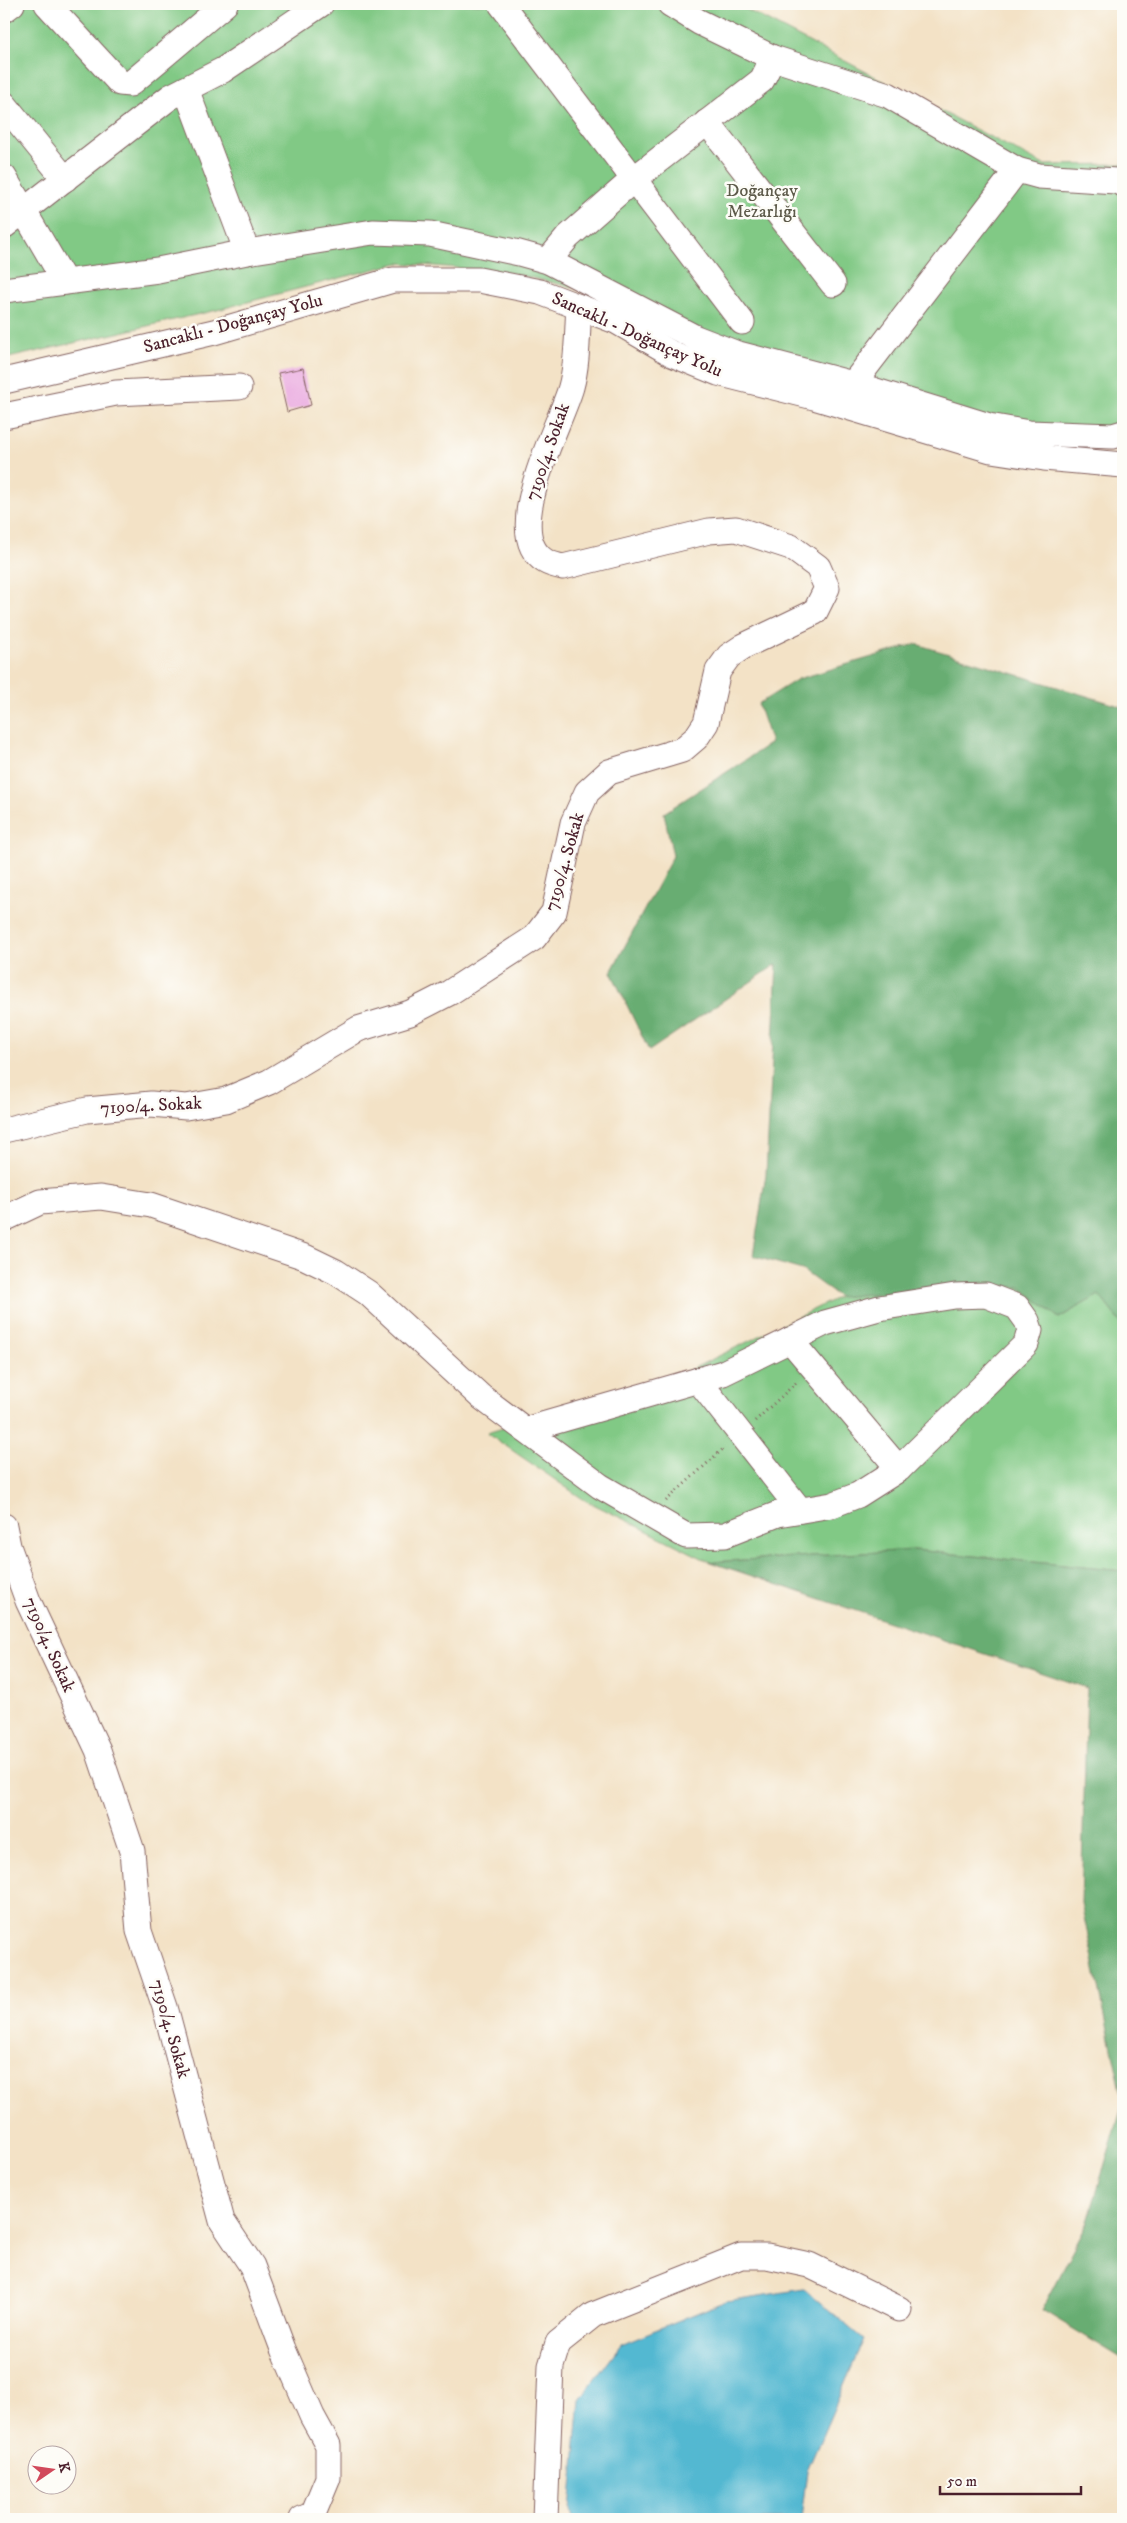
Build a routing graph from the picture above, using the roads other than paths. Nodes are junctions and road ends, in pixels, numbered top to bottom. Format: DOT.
graph roads {
  1 [pos="12,4"];
  2 [pos="47,4"];
  3 [pos="224,4"];
  4 [pos="321,4"];
  5 [pos="501,4"];
  6 [pos="670,4"];
  7 [pos="4,10"];
  8 [pos="774,58"];
  9 [pos="186,89"];
  10 [pos="4,104"];
  11 [pos="707,122"];
  12 [pos="1017,170"];
  13 [pos="4,177"];
  14 [pos="65,179"];
  15 [pos="634,179"];
  16 [pos="1123,184"];
  17 [pos="24,211"];
  18 [pos="4,226"];
  19 [pos="247,252"];
  20 [pos="548,261"];
  21 [pos="65,282"];
  22 [pos="833,284"];
  23 [pos="4,290"];
  24 [pos="579,307"];
  25 [pos="742,322"];
  26 [pos="4,381"];
  27 [pos="854,384"];
  28 [pos="239,387"];
  29 [pos="4,416"];
  30 [pos="1123,433"];
  31 [pos="1123,465"];
  32 [pos="4,1130"];
  33 [pos="4,1219"];
  34 [pos="790,1340"];
  35 [pos="698,1380"];
  36 [pos="525,1430"];
  37 [pos="899,1469"];
  38 [pos="800,1510"];
  39 [pos="4,1526"];
  40 [pos="899,2309"];
  41 [pos="302,2519"];
  42 [pos="546,2519"];
  1 -- 7 [label="street"];
  2 -- 3 [label="street"];
  4 -- 9 [label="street"];
  5 -- 15 [label="street"];
  6 -- 8 [label="street"];
  8 -- 11 [label="street"];
  8 -- 12 [label="street"];
  9 -- 14 [label="street"];
  9 -- 19 [label="street"];
  10 -- 14 [label="street"];
  11 -- 15 [label="street"];
  11 -- 22 [label="street"];
  12 -- 16 [label="street"];
  12 -- 27 [label="street"];
  13 -- 17 [label="street"];
  14 -- 17 [label="street"];
  15 -- 20 [label="street"];
  15 -- 25 [label="street"];
  17 -- 18 [label="street"];
  17 -- 21 [label="street"];
  19 -- 20 [label="street"];
  19 -- 21 [label="street"];
  20 -- 27 [label="street"];
  21 -- 23 [label="street"];
  24 -- 26 [label="street, Sancaklı - Doğançay Yolu"];
  24 -- 31 [label="street, Sancaklı - Doğançay Yolu"];
  24 -- 32 [label="street, 7190/4. Sokak"];
  27 -- 30 [label="street"];
  28 -- 29 [label="street"];
  33 -- 36 [label="street"];
  34 -- 35 [label="street"];
  34 -- 37 [label="street"];
  34 -- 37 [label="street"];
  35 -- 36 [label="street"];
  35 -- 38 [label="street"];
  36 -- 38 [label="street"];
  37 -- 38 [label="street"];
  39 -- 41 [label="street, 7190/4. Sokak"];
  40 -- 42 [label="street"];
}
